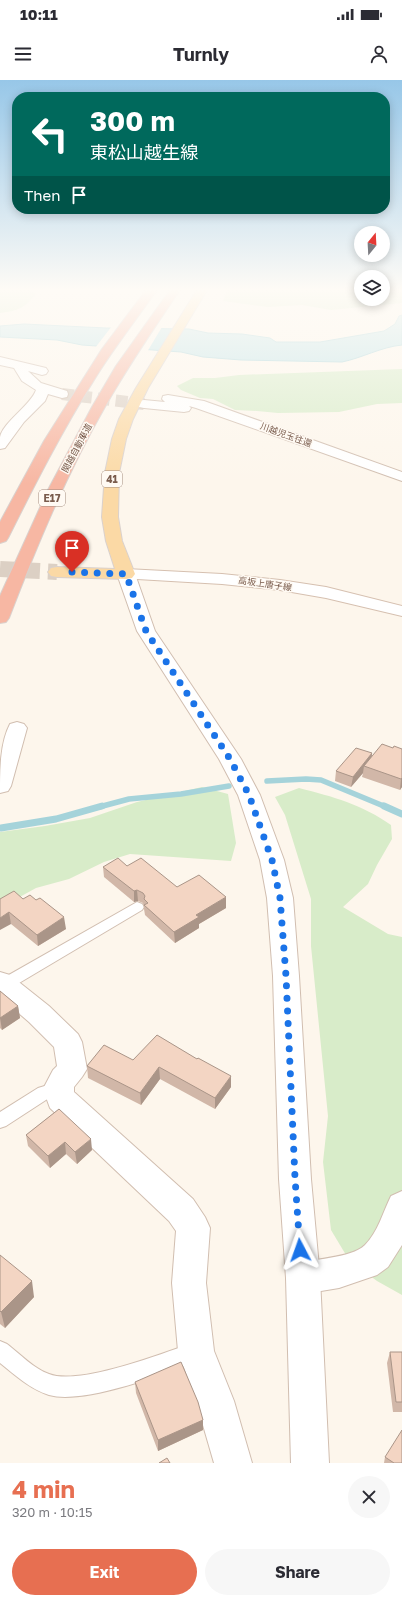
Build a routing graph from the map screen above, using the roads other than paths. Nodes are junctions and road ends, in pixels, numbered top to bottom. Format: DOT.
graph roads {
  1 [pos="104,355"];
  2 [pos="130,355"];
  3 [pos="162,355"];
  4 [pos="0,361"];
  5 [pos="20,367"];
  6 [pos="42,371"];
  7 [pos="43,389"];
  8 [pos="62,394"];
  9 [pos="168,399"];
  10 [pos="144,404"];
  11 [pos="219,412"];
  12 [pos="0,445"];
  13 [pos="402,477"];
  14 [pos="0,538"];
  15 [pos="57,572"];
  16 [pos="126,574"];
  17 [pos="402,611"];
  18 [pos="0,618"];
  19 [pos="17,728"];
  20 [pos="0,786"];
  21 [pos="137,907"];
  22 [pos="2,983"];
  23 [pos="58,1089"];
  24 [pos="0,1121"];
  25 [pos="402,1206"];
  26 [pos="303,1278"];
  27 [pos="0,1350"];
  28 [pos="196,1351"];
  29 [pos="233,1463"];
  30 [pos="310,1463"];
  1 -- 14 [label="highway, E17"];
  2 -- 18 [label="highway, 関越自動車道 / E17"];
  3 -- 16 [label="main road, 41"];
  4 -- 5 [label="street"];
  5 -- 6 [label="street"];
  5 -- 7 [label="street"];
  7 -- 8 [label="street"];
  7 -- 12 [label="street"];
  9 -- 11 [label="street, 川越児玉往還"];
  10 -- 11 [label="street"];
  11 -- 13 [label="street, 川越児玉往還"];
  15 -- 16 [label="main road"];
  16 -- 17 [label="street, 高坂上唐子線"];
  16 -- 26 [label="street"];
  19 -- 20 [label="street"];
  21 -- 22 [label="lane"];
  22 -- 23 [label="street"];
  23 -- 24 [label="lane"];
  23 -- 28 [label="street"];
  25 -- 26 [label="street"];
  26 -- 30 [label="street"];
  27 -- 28 [label="lane"];
  28 -- 29 [label="street"];
}
